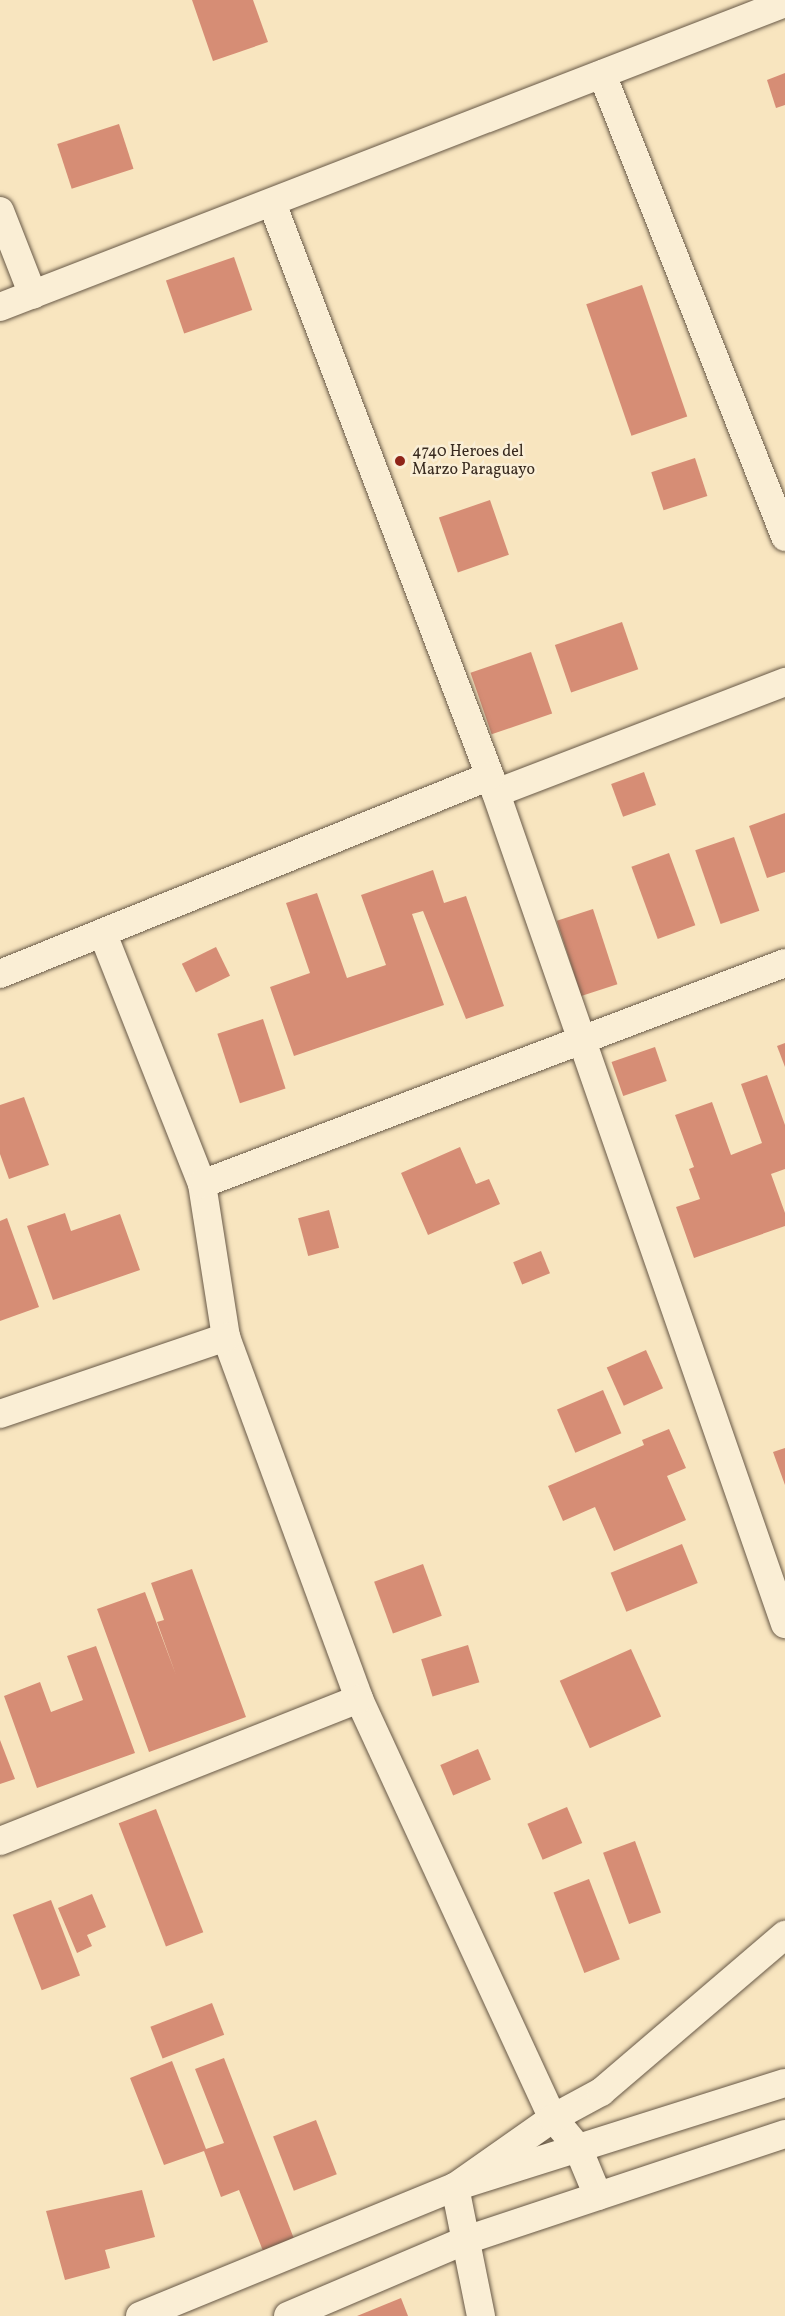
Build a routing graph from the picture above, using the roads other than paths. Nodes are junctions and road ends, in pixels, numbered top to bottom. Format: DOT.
graph roads {
  1 [pos="785,3"];
  2 [pos="602,74"];
  3 [pos="272,203"];
  4 [pos="0,210"];
  5 [pos="33,295"];
  6 [pos="0,307"];
  7 [pos="785,537"];
  8 [pos="785,682"];
  9 [pos="493,785"];
  10 [pos="103,934"];
  11 [pos="785,963"];
  12 [pos="0,974"];
  13 [pos="581,1042"];
  14 [pos="202,1184"];
  15 [pos="226,1337"];
  16 [pos="0,1414"];
  17 [pos="785,1624"];
  18 [pos="359,1699"];
  19 [pos="0,1841"];
  20 [pos="785,1935"];
  21 [pos="785,2082"];
  22 [pos="553,2118"];
  23 [pos="785,2134"];
  24 [pos="578,2148"];
  25 [pos="455,2187"];
  26 [pos="598,2196"];
  27 [pos="466,2240"];
  28 [pos="140,2316"];
  29 [pos="288,2316"];
  30 [pos="481,2316"];
  1 -- 2 [label="street"];
  2 -- 3 [label="street"];
  2 -- 7 [label="street"];
  3 -- 5 [label="street"];
  3 -- 9 [label="street"];
  4 -- 5 [label="street"];
  5 -- 6 [label="street"];
  8 -- 9 [label="street"];
  9 -- 10 [label="street"];
  9 -- 13 [label="street"];
  10 -- 12 [label="street"];
  10 -- 14 [label="street"];
  11 -- 13 [label="street"];
  13 -- 14 [label="street"];
  13 -- 17 [label="street"];
  14 -- 15 [label="street"];
  15 -- 16 [label="street"];
  15 -- 18 [label="street"];
  18 -- 19 [label="street"];
  18 -- 22 [label="street"];
  20 -- 22 [label="street"];
  21 -- 24 [label="street"];
  22 -- 24 [label="street"];
  22 -- 25 [label="street"];
  23 -- 26 [label="street"];
  24 -- 25 [label="street"];
  24 -- 26 [label="street"];
  25 -- 27 [label="street"];
  25 -- 28 [label="street"];
  26 -- 27 [label="street"];
  27 -- 29 [label="street"];
  27 -- 30 [label="street"];
}
